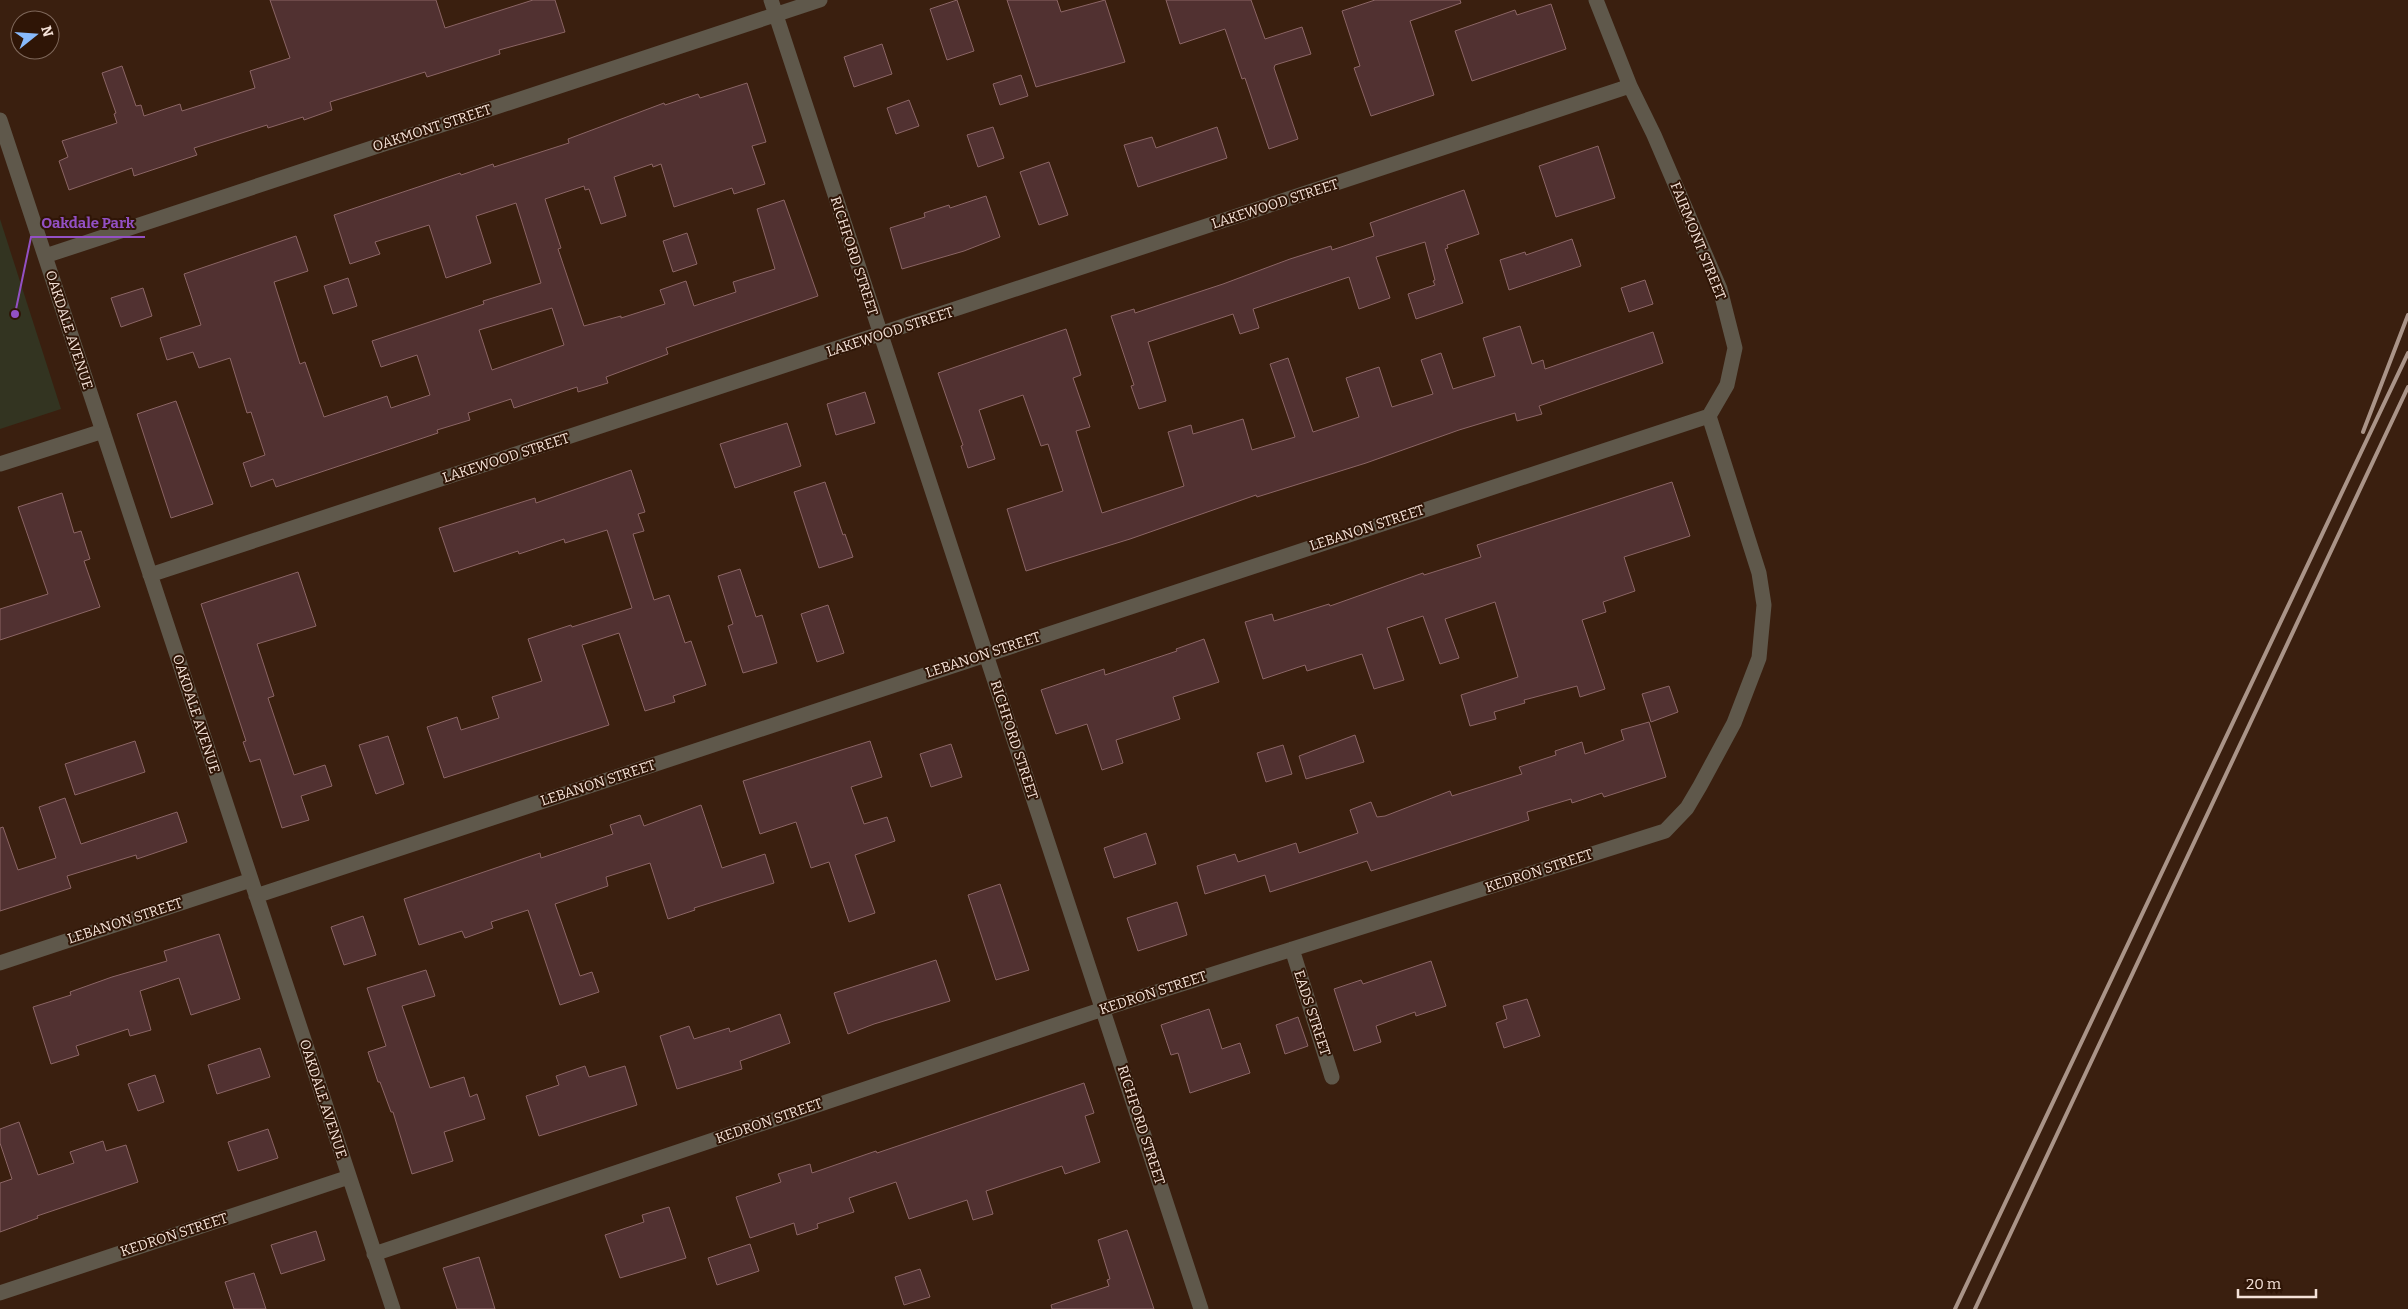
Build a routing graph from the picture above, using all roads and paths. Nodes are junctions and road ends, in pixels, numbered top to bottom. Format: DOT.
graph roads {
  1 [pos="820,0"];
  2 [pos="1596,0"];
  3 [pos="773,7"];
  4 [pos="1630,86"];
  5 [pos="0,120"];
  6 [pos="45,256"];
  7 [pos="880,335"];
  8 [pos="1710,416"];
  9 [pos="102,430"];
  10 [pos="0,464"];
  11 [pos="150,575"];
  12 [pos="986,654"];
  13 [pos="250,880"];
  14 [pos="256,896"];
  15 [pos="1292,949"];
  16 [pos="0,962"];
  17 [pos="1103,1009"];
  18 [pos="1332,1077"];
  19 [pos="349,1177"];
  20 [pos="374,1254"];
  21 [pos="0,1293"];
  22 [pos="393,1309"];
  23 [pos="1202,1309"];
  1 -- 3 [label="street, OAKMONT STREET"];
  2 -- 4 [label="street, FAIRMONT STREET"];
  3 -- 6 [label="street, OAKMONT STREET"];
  3 -- 7 [label="street, RICHFORD STREET"];
  4 -- 7 [label="street, LAKEWOOD STREET"];
  4 -- 8 [label="street, FAIRMONT STREET"];
  5 -- 6 [label="street, OAKDALE AVENUE"];
  6 -- 9 [label="street, OAKDALE AVENUE"];
  7 -- 11 [label="street, LAKEWOOD STREET"];
  7 -- 12 [label="street, RICHFORD STREET"];
  8 -- 12 [label="street, LEBANON STREET"];
  8 -- 15 [label="street, KEDRON STREET"];
  9 -- 10 [label="street"];
  9 -- 11 [label="street, OAKDALE AVENUE"];
  11 -- 13 [label="street, OAKDALE AVENUE"];
  12 -- 14 [label="street, LEBANON STREET"];
  12 -- 17 [label="street, RICHFORD STREET"];
  13 -- 14 [label="street, OAKDALE AVENUE"];
  13 -- 16 [label="street, LEBANON STREET"];
  14 -- 19 [label="street, OAKDALE AVENUE"];
  15 -- 17 [label="street, KEDRON STREET"];
  15 -- 18 [label="street, EADS STREET"];
  17 -- 20 [label="street, KEDRON STREET"];
  17 -- 23 [label="street, RICHFORD STREET"];
  19 -- 20 [label="street, OAKDALE AVENUE"];
  19 -- 21 [label="street, KEDRON STREET"];
  20 -- 22 [label="street, OAKDALE AVENUE"];
}
